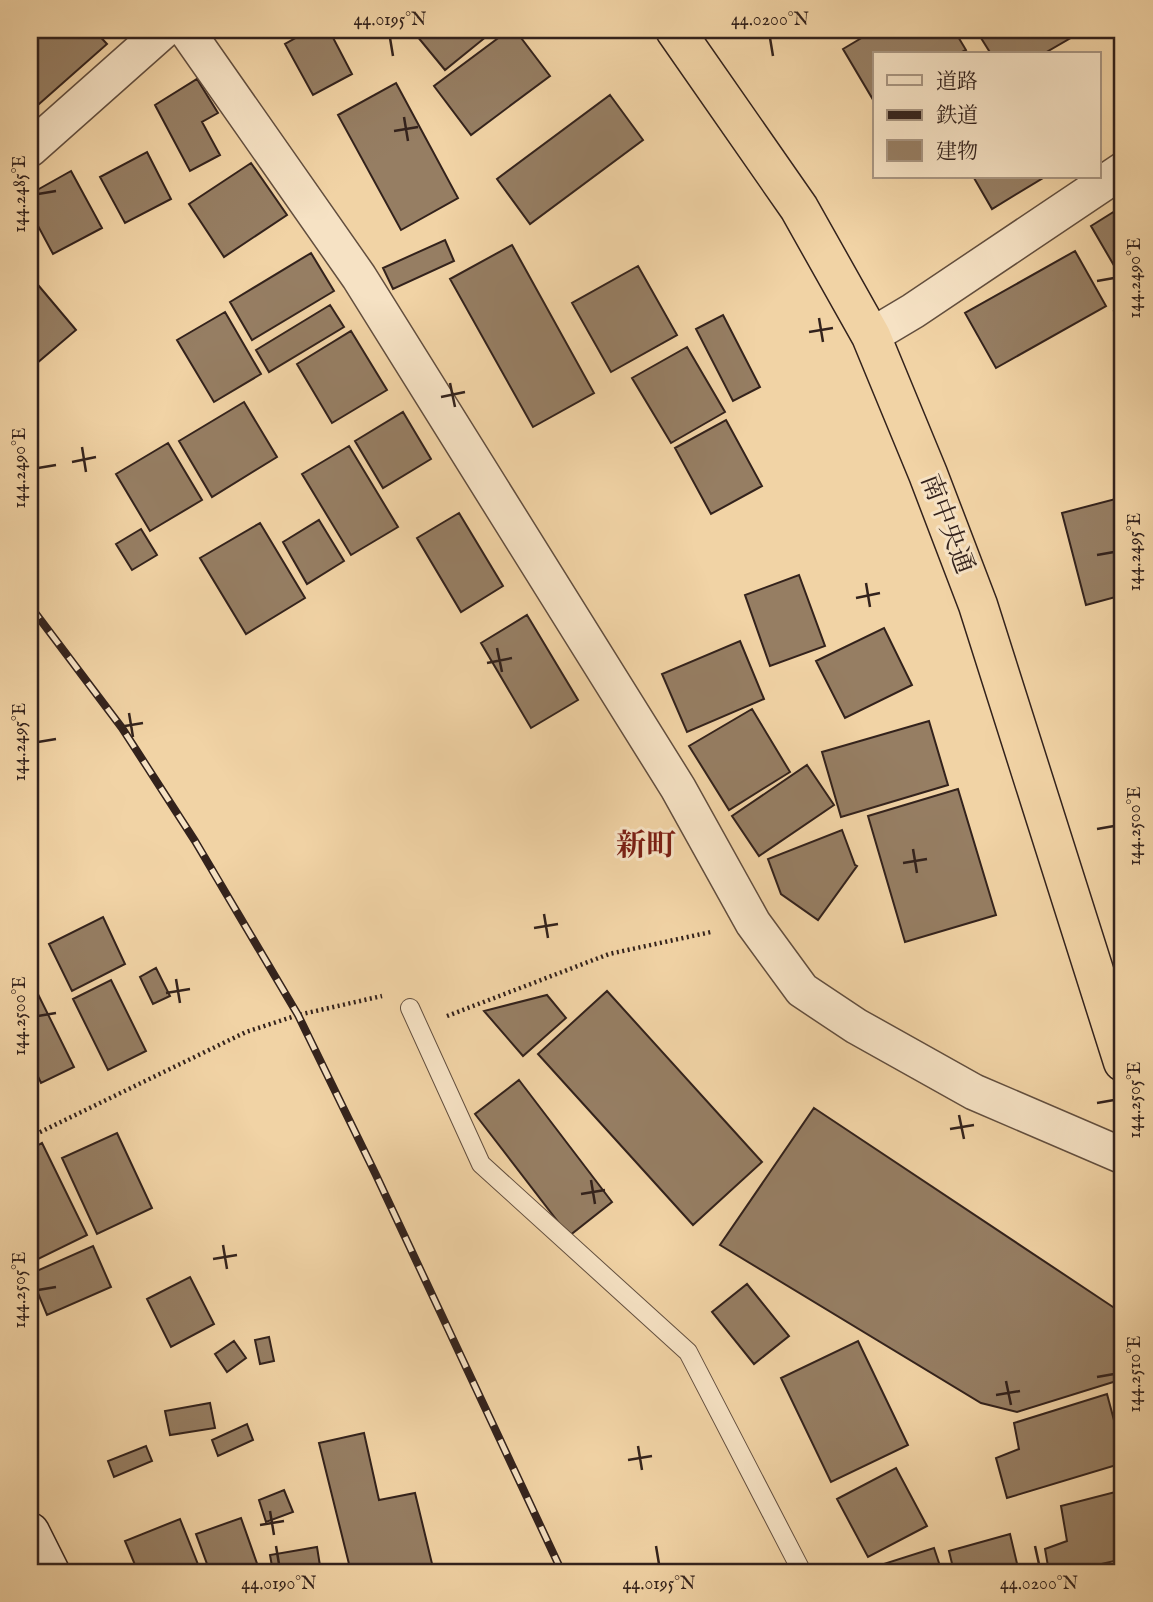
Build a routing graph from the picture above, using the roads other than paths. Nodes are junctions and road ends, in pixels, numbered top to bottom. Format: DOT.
graph roads {
  1 [pos="164,30"];
  2 [pos="187,30"];
  3 [pos="675,30"];
  4 [pos="30,149"];
  5 [pos="1123,170"];
  6 [pos="871,335"];
  7 [pos="410,1008"];
  8 [pos="1123,1062"];
  9 [pos="1123,1156"];
  10 [pos="30,1532"];
  11 [pos="50,1572"];
  12 [pos="802,1572"];
  1 -- 4 [label="street"];
  2 -- 9 [label="street"];
  3 -- 6 [label="highway, 南中央通"];
  5 -- 6 [label="street"];
  6 -- 8 [label="highway, 南中央通"];
  7 -- 12 [label="lane"];
  10 -- 11 [label="street"];
}
